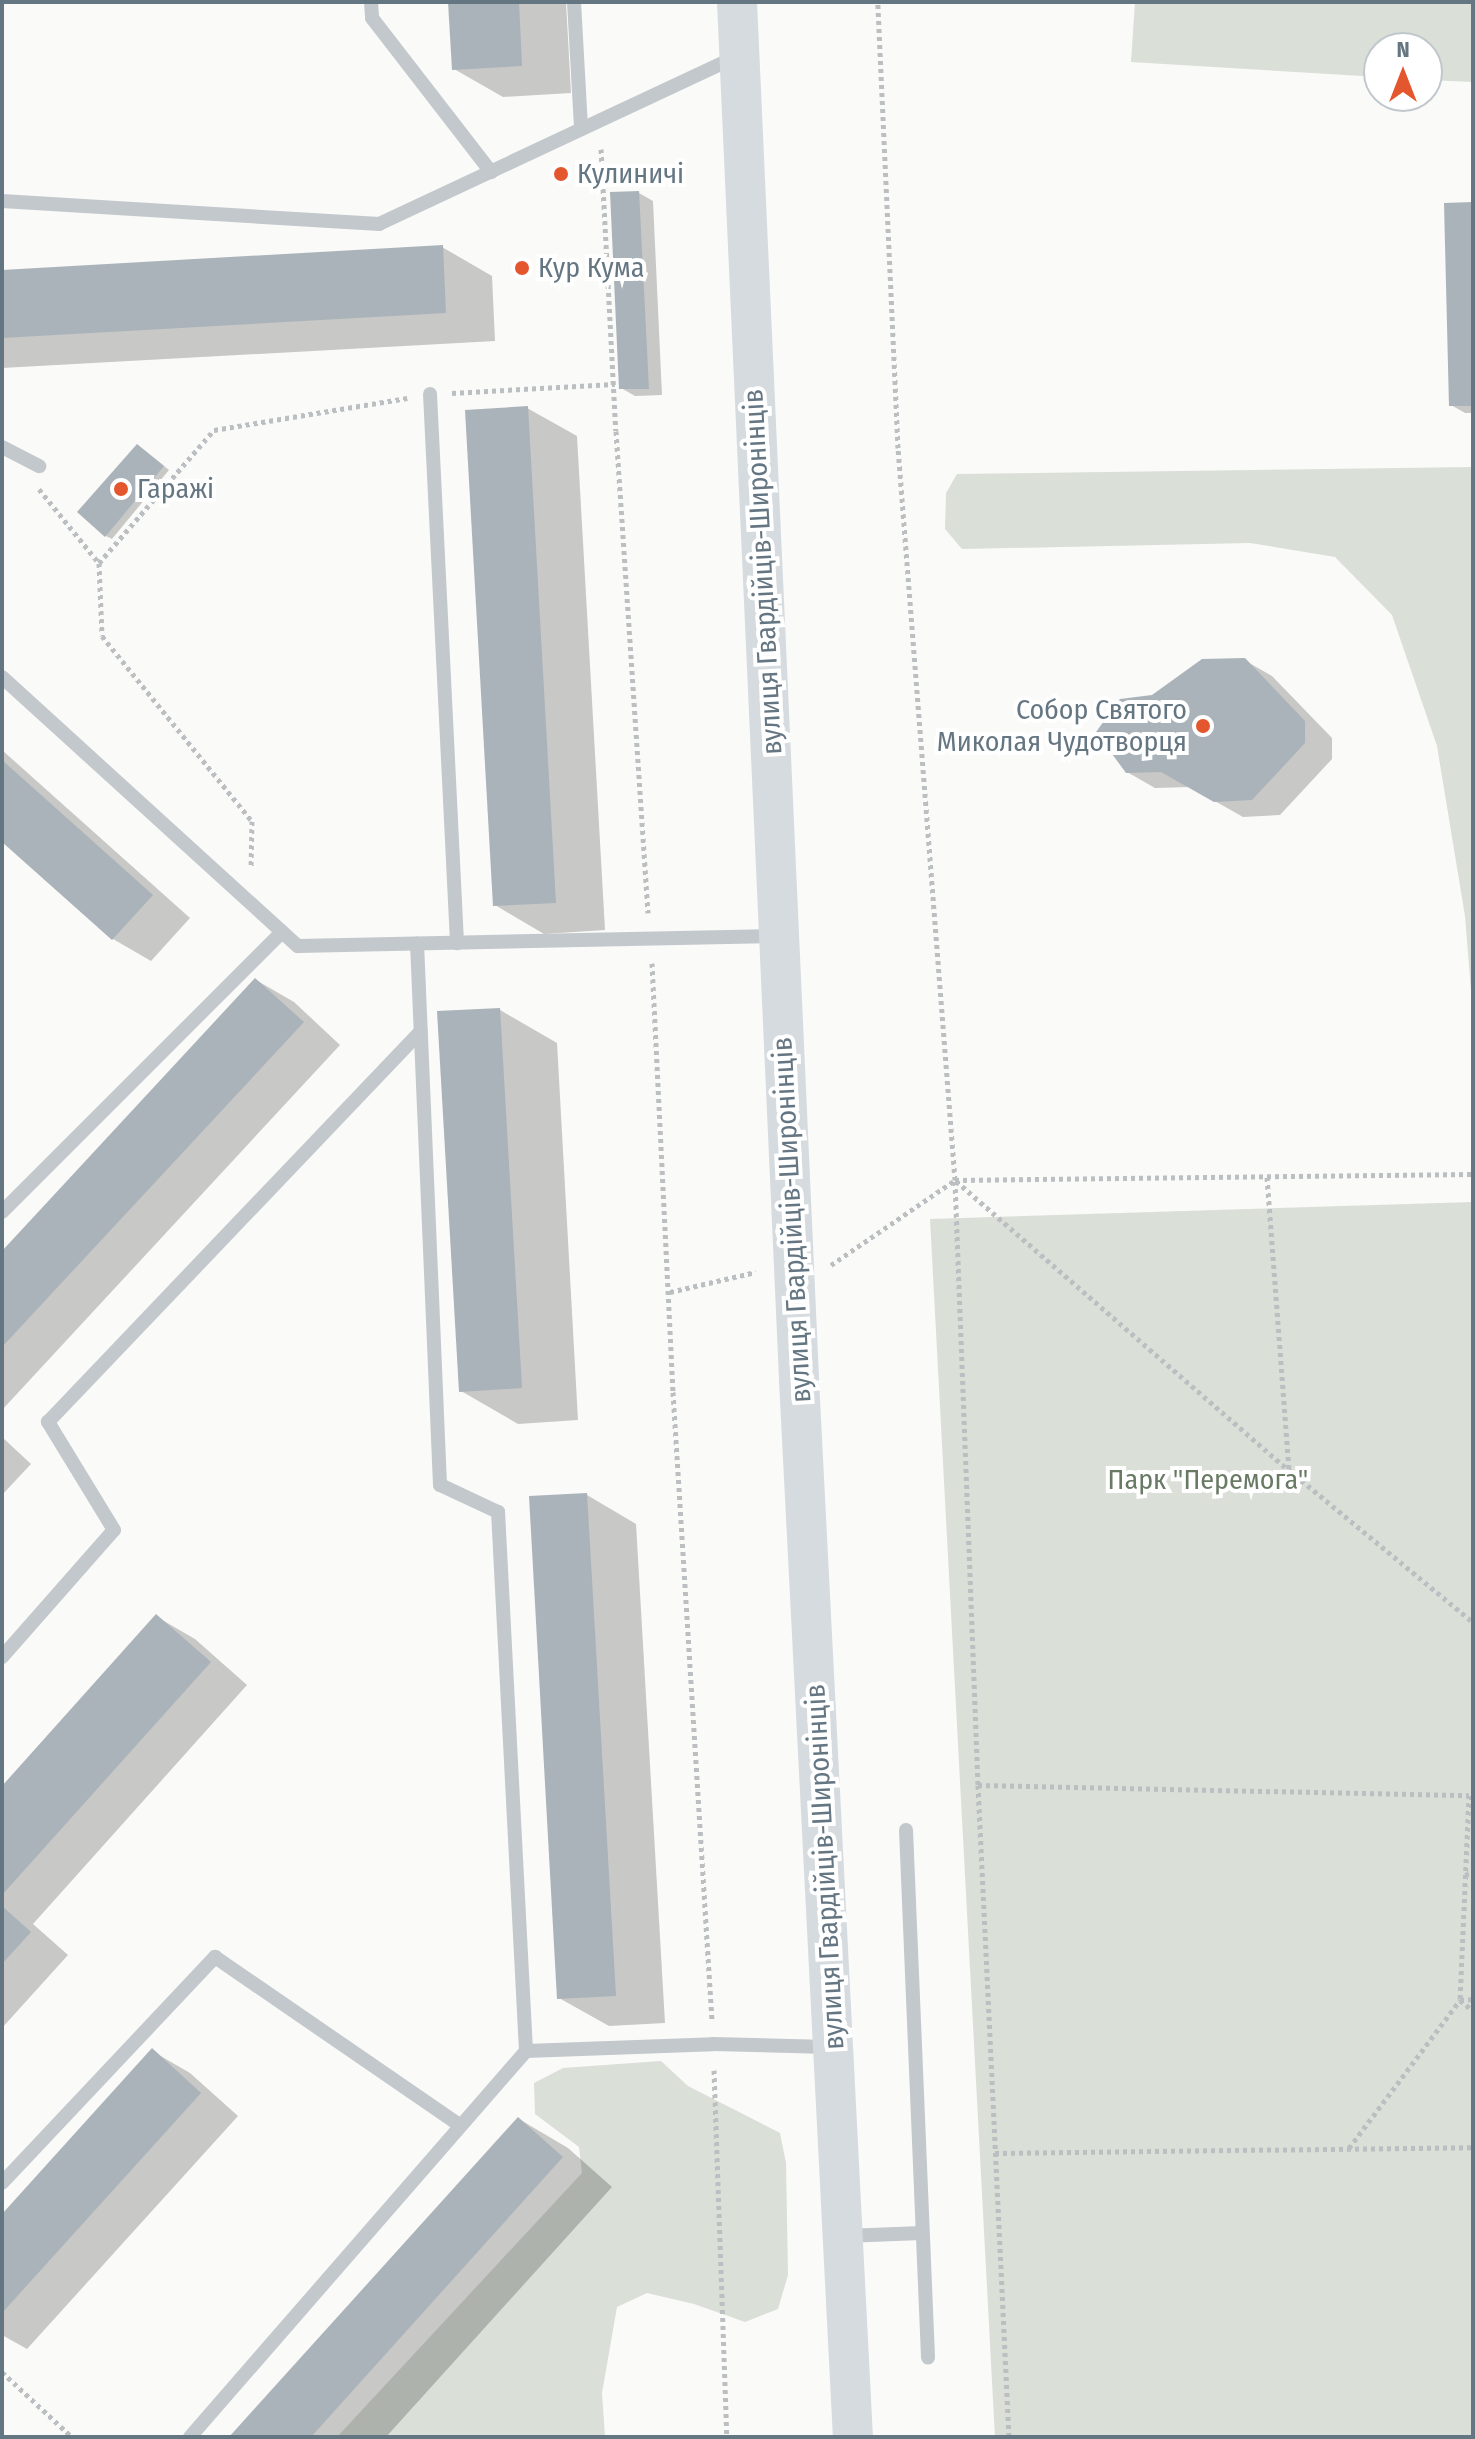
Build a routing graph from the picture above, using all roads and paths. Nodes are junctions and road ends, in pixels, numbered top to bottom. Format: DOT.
graph roads {
  1 [pos="371,2"];
  2 [pos="574,2"];
  3 [pos="737,2"];
  4 [pos="878,2"];
  5 [pos="739,56"];
  6 [pos="599,120"];
  7 [pos="581,129"];
  8 [pos="491,172"];
  9 [pos="2,201"];
  10 [pos="430,394"];
  11 [pos="214,430"];
  12 [pos="6,449"];
  13 [pos="39,466"];
  14 [pos="99,563"];
  15 [pos="2,677"];
  16 [pos="251,903"];
  17 [pos="282,932"];
  18 [pos="779,936"];
  19 [pos="650,938"];
  20 [pos="417,943"];
  21 [pos="457,943"];
  22 [pos="421,1031"];
  23 [pos="1473,1174"];
  24 [pos="1267,1177"];
  25 [pos="955,1180"];
  26 [pos="2,1212"];
  27 [pos="768,1269"];
  28 [pos="826,1269"];
  29 [pos="670,1292"];
  30 [pos="1289,1470"];
  31 [pos="1473,1622"];
  32 [pos="2,1657"];
  33 [pos="978,1785"];
  34 [pos="906,1830"];
  35 [pos="1473,1872"];
  36 [pos="1465,1875"];
  37 [pos="1473,1999"];
  38 [pos="1460,2000"];
  39 [pos="1473,2011"];
  40 [pos="713,2044"];
  41 [pos="834,2048"];
  42 [pos="526,2051"];
  43 [pos="461,2126"];
  44 [pos="1473,2147"];
  45 [pos="1348,2149"];
  46 [pos="995,2153"];
  47 [pos="2,2183"];
  48 [pos="922,2233"];
  49 [pos="844,2236"];
  50 [pos="928,2358"];
  51 [pos="2,2372"];
  52 [pos="72,2437"];
  53 [pos="190,2437"];
  54 [pos="727,2437"];
  55 [pos="853,2437"];
  56 [pos="1009,2437"];
  1 -- 8 [label="lane"];
  2 -- 7 [label="lane"];
  3 -- 5 [label="main road, вулиця Гвардійців-Широнінців"];
  4 -- 25 [label="path"];
  5 -- 6 [label="lane"];
  5 -- 18 [label="main road, вулиця Гвардійців-Широнінців"];
  6 -- 7 [label="lane"];
  6 -- 19 [label="path"];
  7 -- 8 [label="lane"];
  8 -- 9 [label="lane"];
  10 -- 21 [label="lane"];
  11 -- 14 [label="path"];
  12 -- 13 [label="lane"];
  12 -- 14 [label="path"];
  14 -- 16 [label="path"];
  15 -- 16 [label="lane"];
  16 -- 17 [label="lane"];
  17 -- 20 [label="lane"];
  17 -- 26 [label="lane"];
  18 -- 19 [label="lane"];
  18 -- 41 [label="main road, вулиця Гвардійців-Широнінців"];
  19 -- 21 [label="lane"];
  19 -- 29 [label="path"];
  20 -- 21 [label="lane"];
  20 -- 22 [label="lane"];
  22 -- 32 [label="lane"];
  22 -- 42 [label="lane"];
  23 -- 24 [label="path"];
  24 -- 25 [label="path"];
  24 -- 30 [label="path"];
  25 -- 28 [label="path"];
  25 -- 30 [label="path"];
  25 -- 33 [label="path"];
  27 -- 29 [label="path"];
  29 -- 40 [label="path"];
  30 -- 31 [label="path"];
  33 -- 36 [label="path"];
  33 -- 46 [label="path"];
  34 -- 48 [label="lane"];
  35 -- 36 [label="path"];
  36 -- 38 [label="path"];
  37 -- 38 [label="path"];
  38 -- 39 [label="path"];
  38 -- 45 [label="path"];
  40 -- 41 [label="lane"];
  40 -- 42 [label="lane"];
  40 -- 54 [label="path"];
  41 -- 49 [label="main road, вулиця Гвардійців-Широнінців"];
  42 -- 43 [label="lane"];
  43 -- 47 [label="lane"];
  43 -- 53 [label="lane"];
  44 -- 45 [label="path"];
  45 -- 46 [label="path"];
  46 -- 56 [label="path"];
  48 -- 49 [label="lane"];
  48 -- 50 [label="lane"];
  49 -- 55 [label="main road, вулиця Гвардійців-Широнінців"];
  51 -- 52 [label="path"];
}
